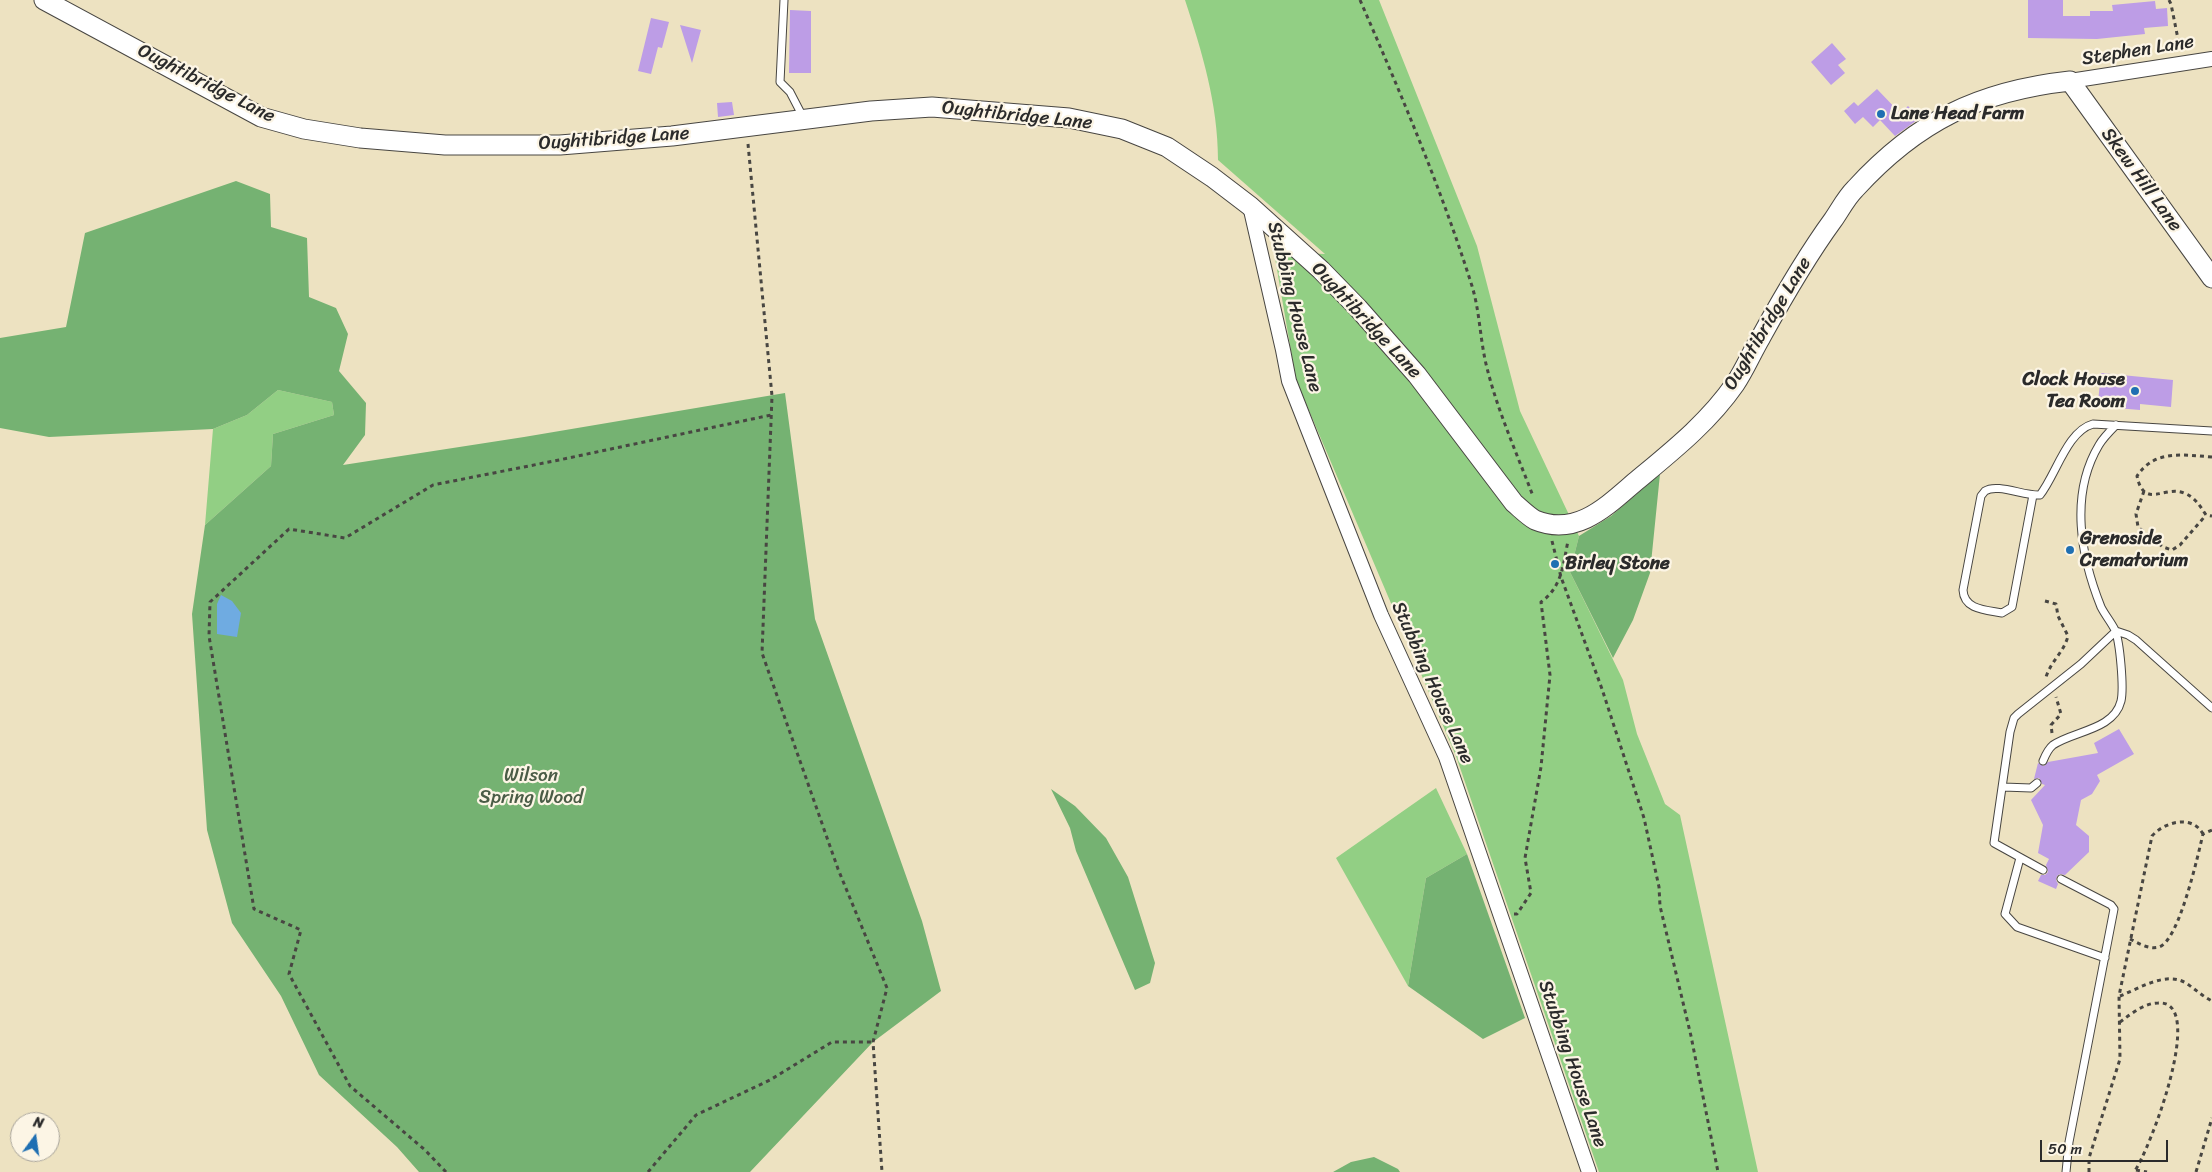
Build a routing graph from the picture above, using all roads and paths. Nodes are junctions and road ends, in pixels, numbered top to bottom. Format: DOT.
graph roads {
  1 [pos="44,0"];
  2 [pos="784,0"];
  3 [pos="1360,0"];
  4 [pos="2168,0"];
  5 [pos="2212,59"];
  6 [pos="2183,64"];
  7 [pos="2070,81"];
  8 [pos="804,119"];
  9 [pos="747,126"];
  10 [pos="1250,206"];
  11 [pos="2212,278"];
  12 [pos="771,415"];
  13 [pos="2116,425"];
  14 [pos="2212,431"];
  15 [pos="2212,457"];
  16 [pos="2144,491"];
  17 [pos="2033,496"];
  18 [pos="2206,515"];
  19 [pos="2212,516"];
  20 [pos="1549,523"];
  21 [pos="1561,577"];
  22 [pos="2116,631"];
  23 [pos="2212,708"];
  24 [pos="2043,761"];
  25 [pos="2037,783"];
  26 [pos="2003,788"];
  27 [pos="2212,830"];
  28 [pos="2203,834"];
  29 [pos="2020,858"];
  30 [pos="2043,870"];
  31 [pos="2061,879"];
  32 [pos="1502,917"];
  33 [pos="2130,939"];
  34 [pos="2105,958"];
  35 [pos="2119,996"];
  36 [pos="2212,1001"];
  37 [pos="2120,1022"];
  38 [pos="873,1042"];
  39 [pos="2212,1118"];
  40 [pos="2135,1171"];
  41 [pos="446,1172"];
  42 [pos="648,1172"];
  43 [pos="882,1172"];
  44 [pos="1589,1172"];
  45 [pos="1718,1172"];
  46 [pos="2066,1172"];
  47 [pos="2089,1172"];
  48 [pos="2147,1172"];
  49 [pos="2196,1172"];
  1 -- 9 [label="street, Oughtibridge Lane"];
  2 -- 8 [label="lane"];
  3 -- 20 [label="path"];
  4 -- 6 [label="path"];
  5 -- 6 [label="street, Stephen Lane"];
  6 -- 7 [label="street, Stephen Lane"];
  7 -- 11 [label="street, Skew Hill Lane"];
  7 -- 20 [label="street, Oughtibridge Lane"];
  8 -- 9 [label="street, Oughtibridge Lane"];
  8 -- 10 [label="street, Oughtibridge Lane"];
  9 -- 12 [label="path"];
  10 -- 20 [label="street, Oughtibridge Lane"];
  10 -- 32 [label="street, Stubbing House Lane"];
  12 -- 38 [label="path"];
  12 -- 41 [label="path"];
  13 -- 14 [label="lane"];
  13 -- 17 [label="lane"];
  13 -- 22 [label="lane"];
  15 -- 16 [label="path"];
  16 -- 18 [label="path"];
  16 -- 18 [label="path"];
  17 -- 17 [label="lane"];
  18 -- 19 [label="path"];
  20 -- 21 [label="path"];
  20 -- 21 [label="path"];
  21 -- 32 [label="path"];
  21 -- 45 [label="path"];
  22 -- 23 [label="lane"];
  22 -- 24 [label="lane"];
  22 -- 26 [label="lane"];
  25 -- 26 [label="lane"];
  26 -- 29 [label="lane"];
  27 -- 28 [label="path"];
  28 -- 33 [label="path"];
  28 -- 33 [label="path"];
  29 -- 30 [label="lane"];
  29 -- 34 [label="lane"];
  31 -- 34 [label="lane"];
  32 -- 44 [label="street, Stubbing House Lane"];
  33 -- 35 [label="path"];
  34 -- 46 [label="lane"];
  35 -- 36 [label="path"];
  35 -- 37 [label="path"];
  37 -- 40 [label="path"];
  37 -- 47 [label="path"];
  38 -- 42 [label="path"];
  38 -- 43 [label="path"];
  39 -- 49 [label="path"];
  40 -- 48 [label="path"];
}
